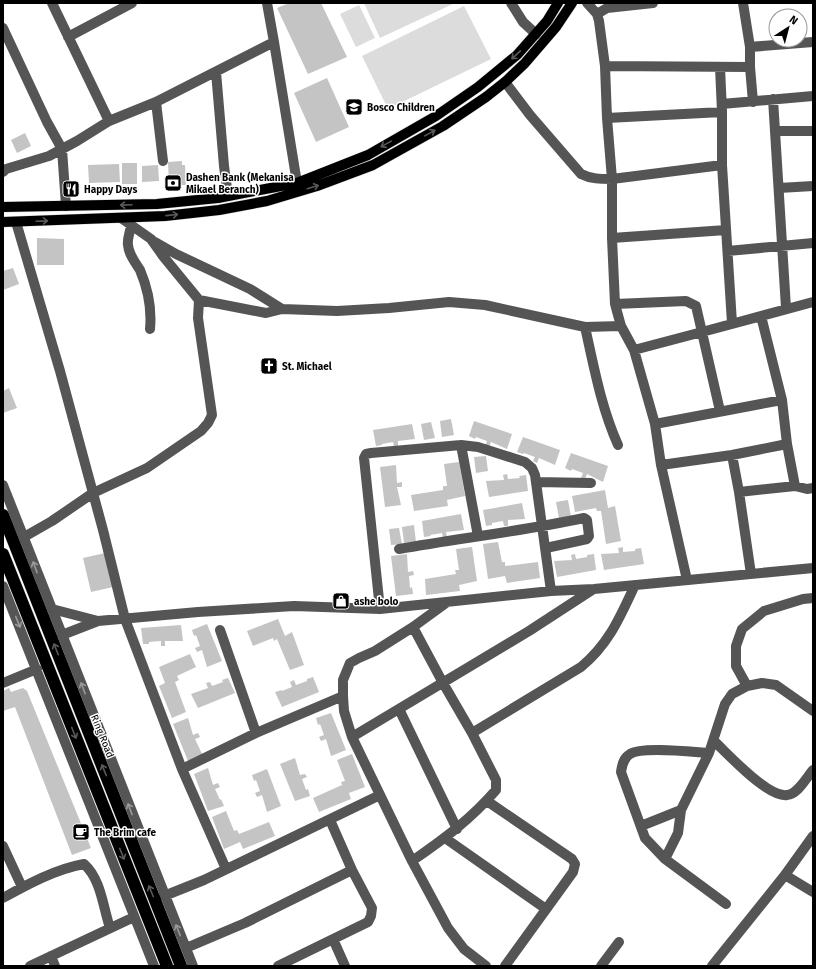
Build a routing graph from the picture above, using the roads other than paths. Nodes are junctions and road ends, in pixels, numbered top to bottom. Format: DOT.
graph roads {
  1 [pos="52,3"];
  2 [pos="132,3"];
  3 [pos="267,3"];
  4 [pos="511,3"];
  5 [pos="558,3"];
  6 [pos="572,3"];
  7 [pos="587,3"];
  8 [pos="653,3"];
  9 [pos="743,3"];
  10 [pos="597,14"];
  11 [pos="3,28"];
  12 [pos="536,34"];
  13 [pos="68,37"];
  14 [pos="274,42"];
  15 [pos="813,42"];
  16 [pos="750,47"];
  17 [pos="605,66"];
  18 [pos="720,67"];
  19 [pos="750,67"];
  20 [pos="216,72"];
  21 [pos="505,82"];
  22 [pos="813,96"];
  23 [pos="774,99"];
  24 [pos="156,102"];
  25 [pos="753,102"];
  26 [pos="722,108"];
  27 [pos="607,118"];
  28 [pos="109,121"];
  29 [pos="776,131"];
  30 [pos="813,131"];
  31 [pos="62,149"];
  32 [pos="163,161"];
  33 [pos="722,164"];
  34 [pos="4,167"];
  35 [pos="612,179"];
  36 [pos="297,183"];
  37 [pos="813,186"];
  38 [pos="779,188"];
  39 [pos="264,189"];
  40 [pos="228,196"];
  41 [pos="267,201"];
  42 [pos="66,206"];
  43 [pos="3,207"];
  44 [pos="121,218"];
  45 [pos="3,222"];
  46 [pos="16,222"];
  47 [pos="131,226"];
  48 [pos="726,230"];
  49 [pos="612,238"];
  50 [pos="151,239"];
  51 [pos="813,243"];
  52 [pos="782,245"];
  53 [pos="728,251"];
  54 [pos="199,300"];
  55 [pos="813,302"];
  56 [pos="615,304"];
  57 [pos="786,308"];
  58 [pos="282,309"];
  59 [pos="761,316"];
  60 [pos="732,324"];
  61 [pos="622,326"];
  62 [pos="585,327"];
  63 [pos="150,329"];
  64 [pos="702,332"];
  65 [pos="634,350"];
  66 [pos="782,400"];
  67 [pos="720,411"];
  68 [pos="654,424"];
  69 [pos="787,444"];
  70 [pos="461,445"];
  71 [pos="618,445"];
  72 [pos="732,456"];
  73 [pos="661,465"];
  74 [pos="536,482"];
  75 [pos="591,483"];
  76 [pos="3,485"];
  77 [pos="795,486"];
  78 [pos="813,488"];
  79 [pos="739,492"];
  80 [pos="93,493"];
  81 [pos="3,515"];
  82 [pos="542,527"];
  83 [pos="478,536"];
  84 [pos="24,537"];
  85 [pos="399,548"];
  86 [pos="546,548"];
  87 [pos="3,554"];
  88 [pos="813,568"];
  89 [pos="751,574"];
  90 [pos="687,580"];
  91 [pos="635,585"];
  92 [pos="594,589"];
  93 [pos="4,592"];
  94 [pos="551,592"];
  95 [pos="813,598"];
  96 [pos="447,602"];
  97 [pos="52,609"];
  98 [pos="380,609"];
  99 [pos="125,619"];
  100 [pos="98,621"];
  101 [pos="413,627"];
  102 [pos="220,630"];
  103 [pos="62,635"];
  104 [pos="37,669"];
  105 [pos="3,683"];
  106 [pos="443,683"];
  107 [pos="747,686"];
  108 [pos="343,696"];
  109 [pos="399,709"];
  110 [pos="813,711"];
  111 [pos="472,732"];
  112 [pos="256,734"];
  113 [pos="352,737"];
  114 [pos="714,741"];
  115 [pos="710,753"];
  116 [pos="182,769"];
  117 [pos="813,770"];
  118 [pos="380,795"];
  119 [pos="487,801"];
  120 [pos="681,810"];
  121 [pos="330,820"];
  122 [pos="641,826"];
  123 [pos="458,829"];
  124 [pos="813,836"];
  125 [pos="445,838"];
  126 [pos="3,846"];
  127 [pos="665,859"];
  128 [pos="412,861"];
  129 [pos="226,869"];
  130 [pos="352,870"];
  131 [pos="785,875"];
  132 [pos="22,887"];
  133 [pos="813,892"];
  134 [pos="164,896"];
  135 [pos="3,898"];
  136 [pos="726,904"];
  137 [pos="546,909"];
  138 [pos="134,917"];
  139 [pos="110,928"];
  140 [pos="333,939"];
  141 [pos="619,942"];
  142 [pos="186,948"];
  143 [pos="51,956"];
  144 [pos="481,964"];
  145 [pos="30,966"];
  146 [pos="55,966"];
  147 [pos="154,966"];
  148 [pos="167,966"];
  149 [pos="181,966"];
  150 [pos="193,966"];
  151 [pos="278,966"];
  152 [pos="345,966"];
  153 [pos="505,966"];
  154 [pos="601,966"];
  155 [pos="712,966"];
  1 -- 13 [label="street"];
  2 -- 13 [label="street"];
  3 -- 14 [label="street"];
  4 -- 12 [label="street"];
  5 -- 12 [label="main road"];
  6 -- 21 [label="main road"];
  7 -- 10 [label="street"];
  8 -- 10 [label="street"];
  9 -- 16 [label="street"];
  10 -- 17 [label="street"];
  11 -- 31 [label="street"];
  12 -- 36 [label="main road, one-way"];
  13 -- 28 [label="street"];
  14 -- 20 [label="street"];
  14 -- 36 [label="street"];
  15 -- 16 [label="street"];
  16 -- 19 [label="street"];
  17 -- 18 [label="street"];
  17 -- 27 [label="street"];
  18 -- 19 [label="street"];
  18 -- 26 [label="street"];
  19 -- 25 [label="street"];
  20 -- 24 [label="street"];
  20 -- 40 [label="street"];
  21 -- 35 [label="street"];
  41 -- 21 [label="main road, one-way"];
  22 -- 23 [label="street"];
  23 -- 25 [label="street"];
  23 -- 29 [label="street"];
  24 -- 28 [label="street"];
  24 -- 32 [label="street"];
  25 -- 26 [label="street"];
  26 -- 27 [label="street"];
  26 -- 33 [label="street"];
  27 -- 35 [label="street"];
  28 -- 31 [label="street"];
  29 -- 30 [label="street"];
  29 -- 38 [label="street"];
  31 -- 34 [label="street"];
  31 -- 42 [label="street"];
  33 -- 35 [label="street"];
  33 -- 48 [label="street"];
  35 -- 49 [label="street"];
  36 -- 39 [label="main road"];
  37 -- 38 [label="street"];
  38 -- 52 [label="street"];
  39 -- 40 [label="main road"];
  39 -- 41 [label="main road"];
  40 -- 42 [label="main road, one-way"];
  44 -- 41 [label="main road, one-way"];
  42 -- 43 [label="main road"];
  46 -- 44 [label="main road, one-way"];
  44 -- 47 [label="street"];
  45 -- 46 [label="main road"];
  46 -- 80 [label="street"];
  47 -- 50 [label="street"];
  47 -- 63 [label="street"];
  48 -- 49 [label="street"];
  48 -- 53 [label="street"];
  49 -- 56 [label="street"];
  50 -- 54 [label="street"];
  50 -- 58 [label="street"];
  51 -- 52 [label="street"];
  52 -- 53 [label="street"];
  52 -- 57 [label="street"];
  53 -- 60 [label="street"];
  54 -- 58 [label="street"];
  54 -- 80 [label="street"];
  55 -- 57 [label="street"];
  56 -- 61 [label="street"];
  56 -- 64 [label="street"];
  57 -- 59 [label="street"];
  58 -- 62 [label="street"];
  59 -- 60 [label="street"];
  59 -- 66 [label="street"];
  60 -- 64 [label="street"];
  61 -- 62 [label="street"];
  61 -- 65 [label="street"];
  62 -- 71 [label="street"];
  64 -- 65 [label="street"];
  64 -- 67 [label="street"];
  65 -- 68 [label="street"];
  66 -- 67 [label="street"];
  66 -- 69 [label="street"];
  67 -- 68 [label="street"];
  68 -- 73 [label="street"];
  69 -- 72 [label="street"];
  69 -- 77 [label="street"];
  70 -- 74 [label="street"];
  70 -- 83 [label="street"];
  70 -- 98 [label="street"];
  72 -- 73 [label="street"];
  72 -- 79 [label="street"];
  73 -- 90 [label="street"];
  74 -- 75 [label="street"];
  74 -- 82 [label="street"];
  76 -- 84 [label="street"];
  77 -- 78 [label="street"];
  77 -- 79 [label="street"];
  79 -- 89 [label="street"];
  80 -- 84 [label="street"];
  80 -- 99 [label="street"];
  149 -- 81 [label="highway, Ring Road, one-way"];
  82 -- 83 [label="street"];
  82 -- 86 [label="street"];
  82 -- 86 [label="street"];
  83 -- 85 [label="street"];
  97 -- 84 [label="street, one-way"];
  86 -- 94 [label="street"];
  87 -- 148 [label="highway, one-way"];
  88 -- 89 [label="street"];
  89 -- 90 [label="street"];
  90 -- 91 [label="street"];
  91 -- 92 [label="street"];
  91 -- 111 [label="street"];
  92 -- 94 [label="street"];
  92 -- 106 [label="street"];
  93 -- 104 [label="street, one-way"];
  94 -- 96 [label="street"];
  95 -- 107 [label="street"];
  96 -- 98 [label="street"];
  96 -- 101 [label="street"];
  97 -- 100 [label="street"];
  97 -- 103 [label="street"];
  98 -- 99 [label="street"];
  99 -- 100 [label="street"];
  99 -- 116 [label="street"];
  100 -- 103 [label="street"];
  101 -- 106 [label="street"];
  101 -- 108 [label="street"];
  102 -- 112 [label="street"];
  134 -- 103 [label="street, one-way"];
  104 -- 105 [label="street"];
  104 -- 138 [label="street"];
  106 -- 109 [label="street"];
  106 -- 111 [label="street"];
  107 -- 110 [label="street"];
  107 -- 114 [label="street"];
  108 -- 112 [label="street"];
  108 -- 113 [label="street"];
  109 -- 113 [label="street"];
  109 -- 123 [label="street"];
  111 -- 119 [label="street"];
  112 -- 116 [label="street"];
  113 -- 118 [label="street"];
  114 -- 115 [label="street"];
  114 -- 117 [label="street"];
  115 -- 120 [label="street"];
  115 -- 122 [label="street"];
  116 -- 129 [label="street"];
  118 -- 121 [label="street"];
  118 -- 128 [label="street"];
  119 -- 123 [label="street"];
  119 -- 137 [label="street"];
  120 -- 122 [label="street"];
  120 -- 127 [label="street"];
  121 -- 129 [label="street"];
  121 -- 130 [label="street"];
  122 -- 127 [label="street"];
  123 -- 125 [label="street"];
  124 -- 131 [label="street"];
  125 -- 128 [label="street"];
  125 -- 137 [label="street"];
  126 -- 132 [label="street"];
  127 -- 136 [label="street"];
  128 -- 144 [label="street"];
  129 -- 134 [label="street"];
  130 -- 140 [label="street"];
  130 -- 142 [label="street"];
  131 -- 133 [label="street"];
  131 -- 155 [label="street"];
  132 -- 135 [label="street"];
  132 -- 139 [label="street"];
  142 -- 134 [label="street, one-way"];
  137 -- 153 [label="street"];
  138 -- 139 [label="street"];
  138 -- 147 [label="street"];
  139 -- 143 [label="street"];
  140 -- 151 [label="street"];
  140 -- 152 [label="street"];
  141 -- 154 [label="street"];
  142 -- 150 [label="street"];
  143 -- 145 [label="street"];
  143 -- 146 [label="street"];
}
